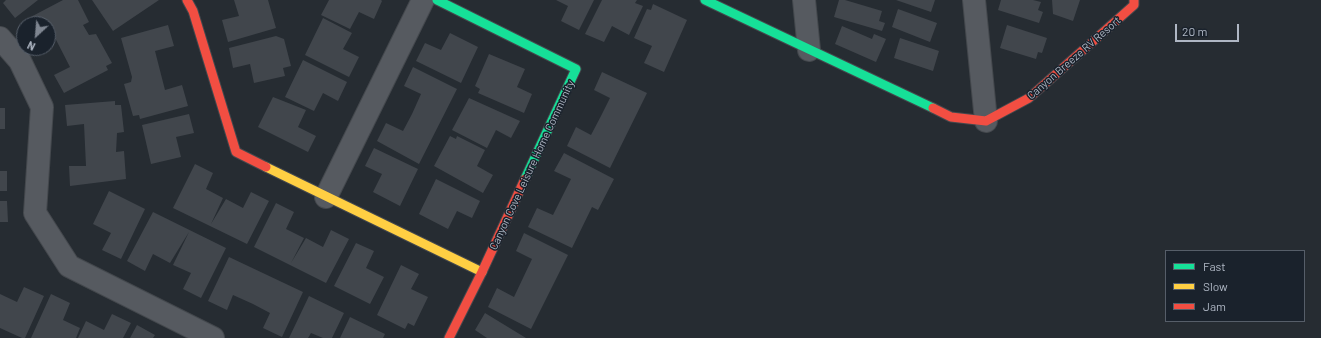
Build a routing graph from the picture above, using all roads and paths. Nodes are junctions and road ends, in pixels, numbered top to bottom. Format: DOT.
graph roads {
  1 [pos="187,0"];
  2 [pos="423,0"];
  3 [pos="436,0"];
  4 [pos="706,0"];
  5 [pos="804,0"];
  6 [pos="974,0"];
  7 [pos="1134,0"];
  8 [pos="0,38"];
  9 [pos="809,50"];
  10 [pos="986,121"];
  11 [pos="326,197"];
  12 [pos="482,272"];
  13 [pos="213,338"];
  14 [pos="449,338"];
  1 -- 11 [label="street"];
  2 -- 11 [label="street"];
  3 -- 12 [label="street, Canyon Cove Leisure Home Community"];
  4 -- 9 [label="street"];
  5 -- 9 [label="street"];
  6 -- 10 [label="street"];
  7 -- 10 [label="street, Canyon Breeze RV Resort"];
  8 -- 13 [label="street"];
  9 -- 10 [label="street"];
  11 -- 12 [label="street"];
  12 -- 14 [label="street, Canyon Cove Leisure Home Community"];
}
